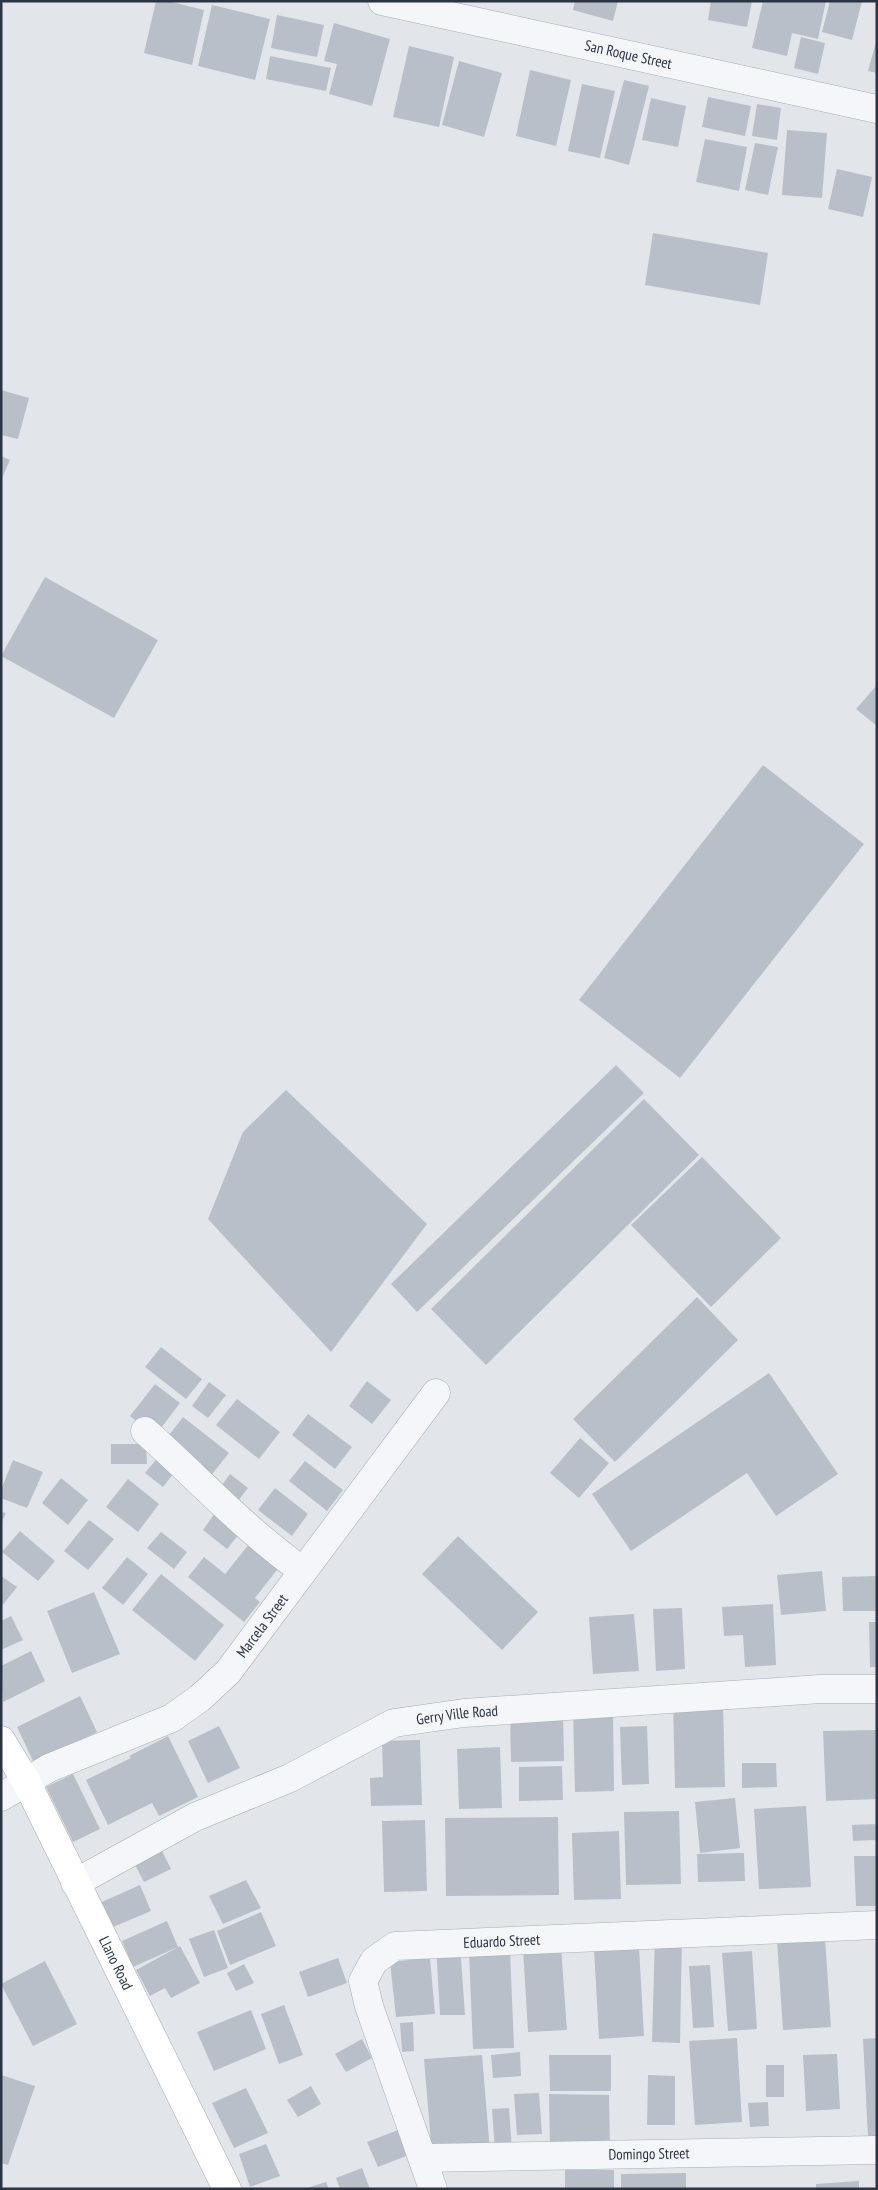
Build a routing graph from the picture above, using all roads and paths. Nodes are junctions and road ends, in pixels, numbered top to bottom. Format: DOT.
graph roads {
  1 [pos="382,1"];
  2 [pos="877,109"];
  3 [pos="436,1393"];
  4 [pos="145,1431"];
  5 [pos="303,1571"];
  6 [pos="877,1689"];
  7 [pos="1,1740"];
  8 [pos="26,1781"];
  9 [pos="1,1796"];
  10 [pos="75,1883"];
  11 [pos="877,1925"];
  12 [pos="877,2150"];
  13 [pos="423,2158"];
  14 [pos="227,2189"];
  15 [pos="432,2189"];
  1 -- 2 [label="street, San Roque Street"];
  3 -- 5 [label="street, Marcela Street"];
  4 -- 5 [label="street"];
  5 -- 8 [label="street, Marcela Street"];
  6 -- 10 [label="street, Gerry Ville Road"];
  7 -- 8 [label="main road, Llano Road"];
  8 -- 9 [label="street, Marcela Street"];
  8 -- 10 [label="main road, Llano Road"];
  10 -- 14 [label="main road, Llano Road"];
  11 -- 13 [label="street, Eduardo Street"];
  12 -- 13 [label="street, Domingo Street"];
  13 -- 15 [label="street, Eduardo Street"];
}
